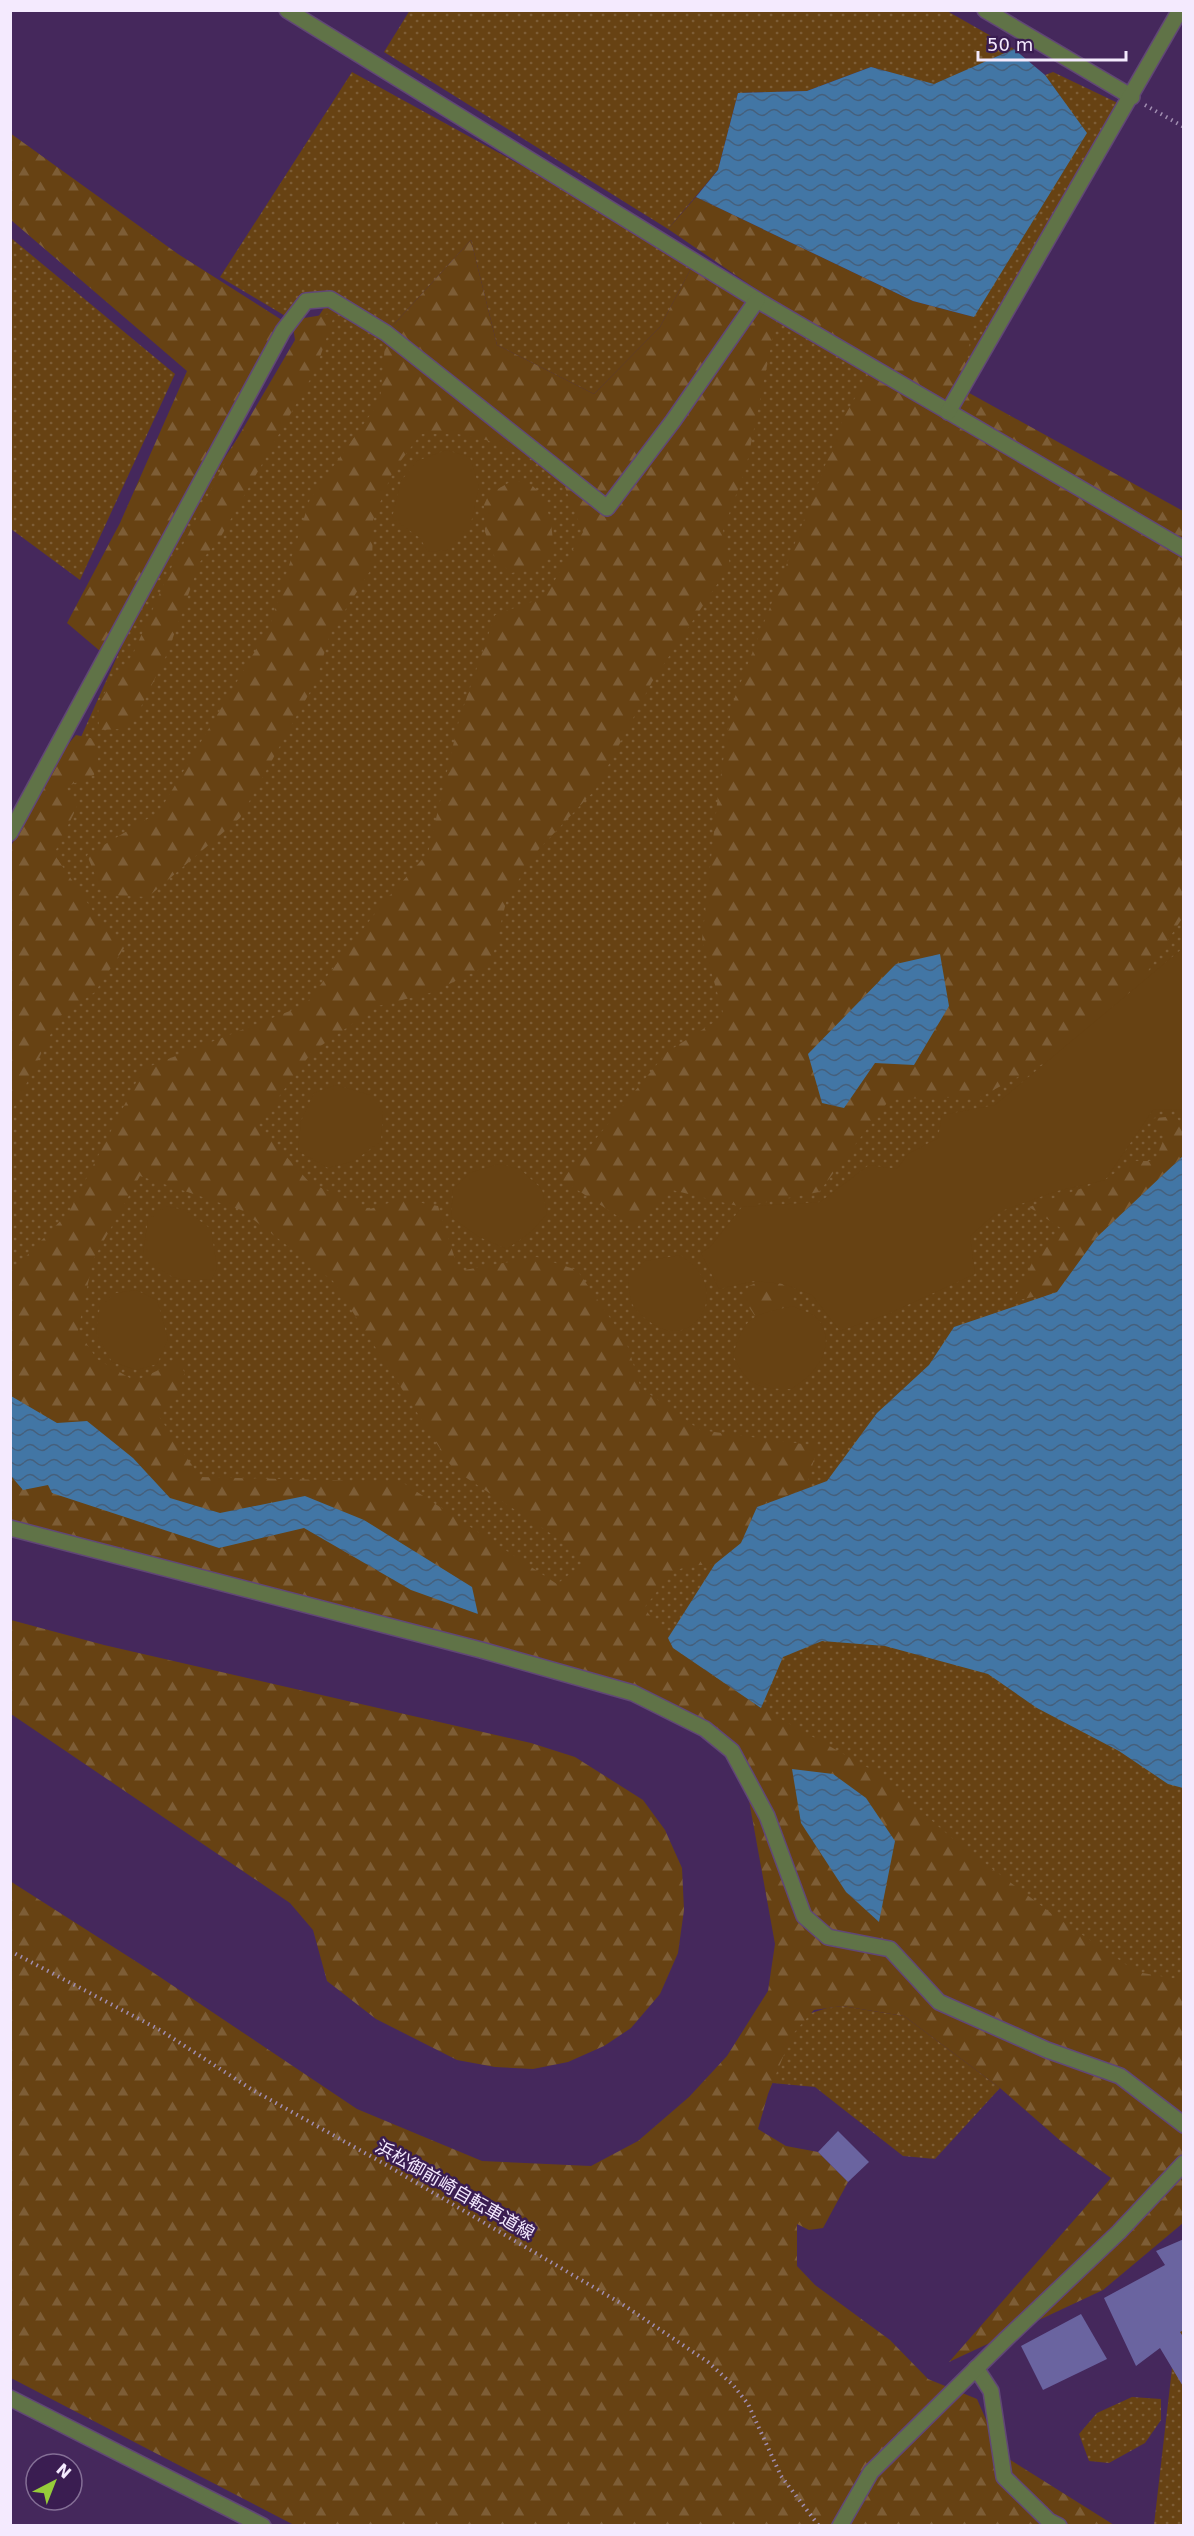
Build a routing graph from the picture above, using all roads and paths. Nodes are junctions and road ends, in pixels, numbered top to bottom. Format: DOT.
graph roads {
  1 [pos="287,10"];
  2 [pos="985,10"];
  3 [pos="1180,10"];
  4 [pos="1132,97"];
  5 [pos="1184,127"];
  6 [pos="757,300"];
  7 [pos="948,412"];
  8 [pos="1184,549"];
  9 [pos="10,833"];
  10 [pos="10,1528"];
  11 [pos="10,1951"];
  12 [pos="1184,2125"];
  13 [pos="1184,2163"];
  14 [pos="976,2368"];
  15 [pos="10,2398"];
  16 [pos="262,2526"];
  17 [pos="819,2526"];
  18 [pos="840,2526"];
  19 [pos="1059,2526"];
  1 -- 6 [label="street"];
  2 -- 4 [label="street"];
  3 -- 4 [label="street"];
  4 -- 5 [label="path"];
  4 -- 7 [label="street"];
  6 -- 7 [label="street"];
  6 -- 9 [label="street"];
  7 -- 8 [label="street"];
  10 -- 12 [label="street"];
  11 -- 17 [label="path, 浜松御前崎自転車道線"];
  13 -- 14 [label="street"];
  14 -- 18 [label="street"];
  14 -- 19 [label="street"];
  15 -- 16 [label="street"];
}
